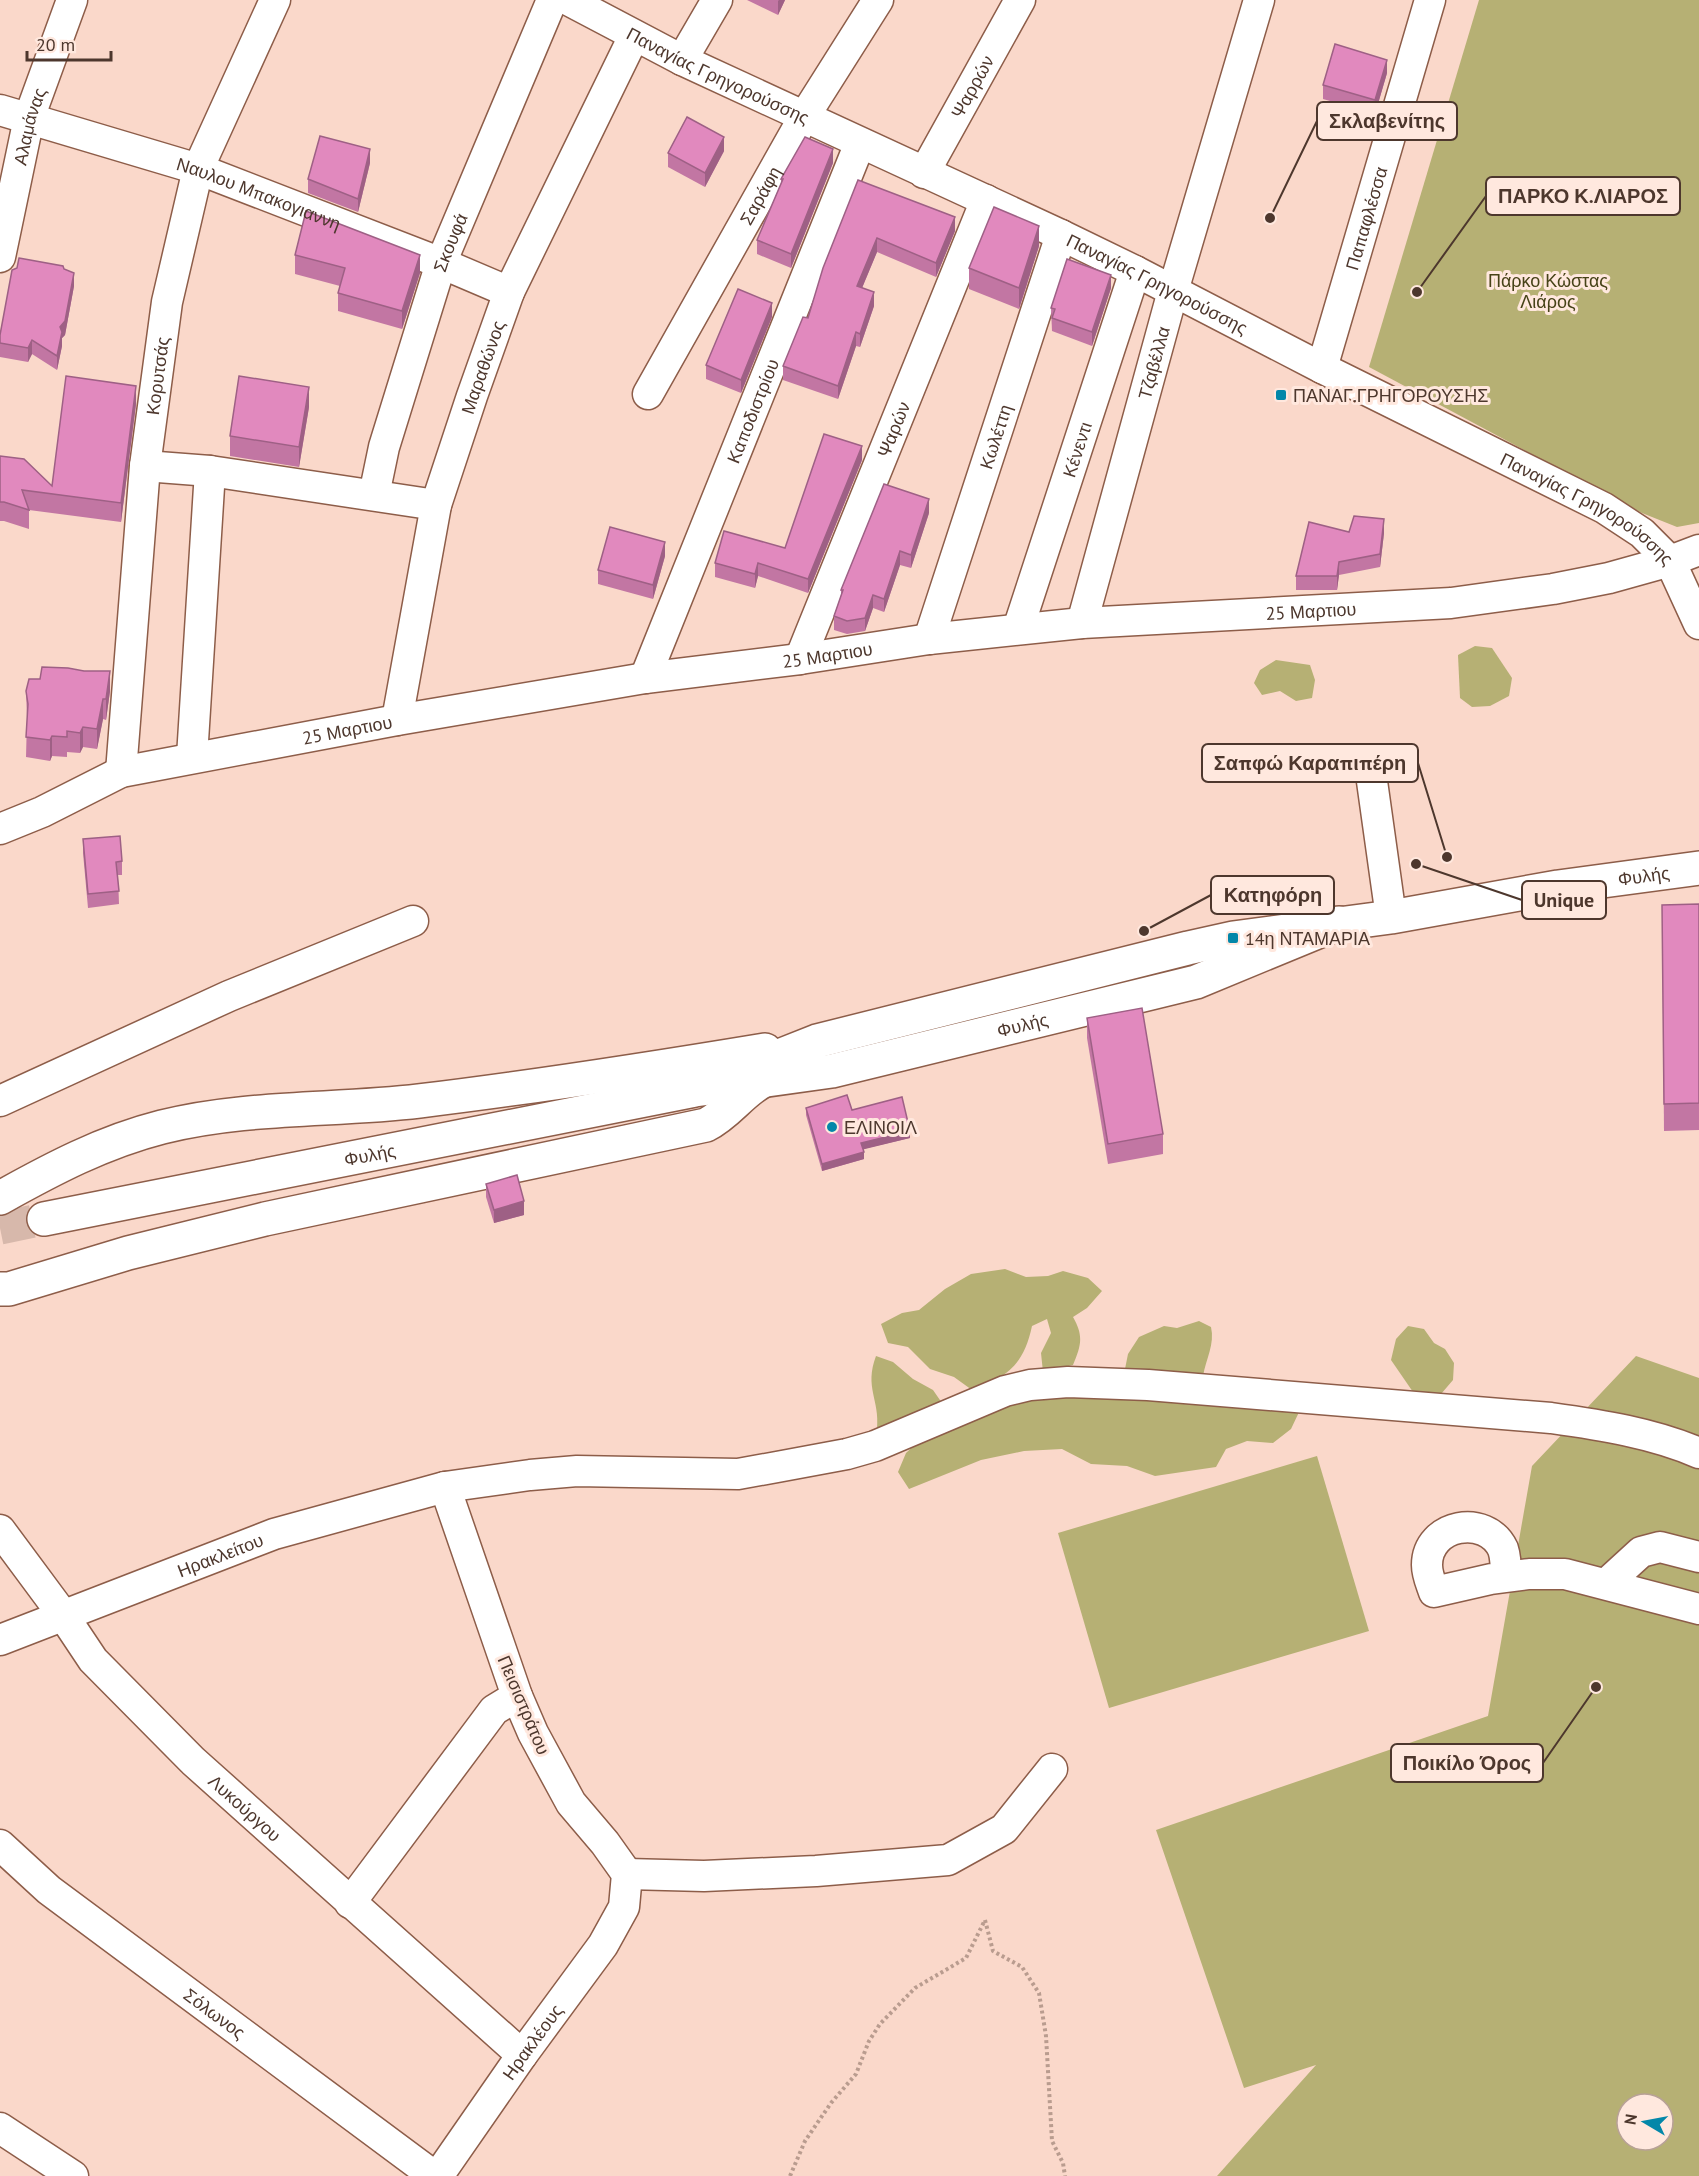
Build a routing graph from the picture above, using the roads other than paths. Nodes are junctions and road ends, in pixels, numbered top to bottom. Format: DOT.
graph roads {
  1 [pos="72,0"];
  2 [pos="275,0"];
  3 [pos="552,0"];
  4 [pos="568,0"];
  5 [pos="717,0"];
  6 [pos="878,0"];
  7 [pos="1020,0"];
  8 [pos="1259,0"];
  9 [pos="1430,0"];
  10 [pos="634,36"];
  11 [pos="682,60"];
  12 [pos="0,110"];
  13 [pos="804,117"];
  14 [pos="29,118"];
  15 [pos="860,143"];
  16 [pos="198,169"];
  17 [pos="924,173"];
  18 [pos="986,200"];
  19 [pos="1061,234"];
  20 [pos="0,257"];
  21 [pos="441,263"];
  22 [pos="1135,271"];
  23 [pos="1173,291"];
  24 [pos="509,292"];
  25 [pos="1322,368"];
  26 [pos="648,394"];
  27 [pos="146,466"];
  28 [pos="210,471"];
  29 [pos="374,495"];
  30 [pos="436,506"];
  31 [pos="1699,550"];
  32 [pos="1670,561"];
  33 [pos="1698,617"];
  34 [pos="1082,623"];
  35 [pos="1018,629"];
  36 [pos="929,639"];
  37 [pos="800,659"];
  38 [pos="645,678"];
  39 [pos="397,720"];
  40 [pos="192,758"];
  41 [pos="1370,767"];
  42 [pos="121,772"];
  43 [pos="0,829"];
  44 [pos="1699,868"];
  45 [pos="1392,917"];
  46 [pos="414,921"];
  47 [pos="1339,923"];
  48 [pos="817,1041"];
  49 [pos="761,1082"];
  50 [pos="695,1090"];
  51 [pos="0,1101"];
  52 [pos="0,1198"];
  53 [pos="44,1219"];
  54 [pos="3,1290"];
  55 [pos="1699,1453"];
  56 [pos="445,1487"];
  57 [pos="0,1530"];
  58 [pos="1699,1557"];
  59 [pos="1506,1577"];
  60 [pos="1606,1584"];
  61 [pos="1699,1609"];
  62 [pos="63,1615"];
  63 [pos="0,1640"];
  64 [pos="517,1696"];
  65 [pos="1052,1769"];
  66 [pos="0,1845"];
  67 [pos="627,1874"];
  68 [pos="350,1903"];
  69 [pos="522,2055"];
  70 [pos="0,2128"];
  71 [pos="73,2176"];
  72 [pos="434,2176"];
  73 [pos="438,2176"];
  1 -- 14 [label="street, Αλαμάνας"];
  2 -- 16 [label="street, Κορυτσάς"];
  3 -- 21 [label="street, Σκουφά"];
  4 -- 10 [label="street, Παναγίας Γρηγορούσσης"];
  5 -- 11 [label="street"];
  6 -- 13 [label="street, Σαράφη"];
  7 -- 17 [label="street, Ψαρρών"];
  8 -- 23 [label="street, Τζαβέλλα"];
  9 -- 25 [label="street, Παπαφλέσσα"];
  10 -- 11 [label="street, Παναγίας Γρηγορούσσης"];
  10 -- 24 [label="street, Μαραθώνος"];
  11 -- 13 [label="street, Παναγίας Γρηγορούσσης"];
  12 -- 14 [label="street, Ναυλου Μπακογιαννη"];
  13 -- 15 [label="street, Παναγίας Γρηγορούσσης"];
  13 -- 26 [label="street, Σαράφη"];
  14 -- 16 [label="street, Ναυλου Μπακογιαννη"];
  14 -- 20 [label="street, Αλαμάνας"];
  15 -- 17 [label="street, Παναγίας Γρηγορούσσης"];
  15 -- 38 [label="street, Καποδιστρίου"];
  16 -- 21 [label="street, Ναυλου Μπακογιαννη"];
  16 -- 27 [label="street, Κορυτσάς"];
  17 -- 18 [label="street, Παναγίας Γρηγορούσσης"];
  18 -- 19 [label="street, Παναγίας Γρηγορούσσης"];
  18 -- 37 [label="street, Ψαρών"];
  19 -- 22 [label="street, Παναγίας Γρηγορούσσης"];
  19 -- 36 [label="street, Κωλέττη"];
  21 -- 24 [label="street, Ναυλου Μπακογιαννη"];
  21 -- 29 [label="street, Σκουφά"];
  22 -- 23 [label="street, Παναγίας Γρηγορούσσης"];
  22 -- 35 [label="street, Κένεντι"];
  23 -- 25 [label="street, Παναγίας Γρηγορούσσης"];
  23 -- 34 [label="street, Τζαβέλλα"];
  24 -- 30 [label="street, Μαραθώνος"];
  25 -- 32 [label="street, Παναγίας Γρηγορούσσης"];
  27 -- 28 [label="street"];
  27 -- 42 [label="street, Κορυτσάς"];
  28 -- 29 [label="street"];
  28 -- 40 [label="street"];
  29 -- 30 [label="street"];
  30 -- 39 [label="street, Μαραθώνος"];
  31 -- 32 [label="street, 25 Μαρτιου"];
  32 -- 33 [label="street, Παναγίας Γρηγορούσσης"];
  32 -- 34 [label="street, 25 Μαρτιου"];
  34 -- 35 [label="street, 25 Μαρτιου"];
  35 -- 36 [label="street, 25 Μαρτιου"];
  36 -- 37 [label="street, 25 Μαρτιου"];
  37 -- 38 [label="street, 25 Μαρτιου"];
  38 -- 39 [label="street, 25 Μαρτιου"];
  39 -- 40 [label="street, 25 Μαρτιου"];
  40 -- 42 [label="street, 25 Μαρτιου"];
  41 -- 45 [label="street"];
  42 -- 43 [label="street, 25 Μαρτιου"];
  44 -- 45 [label="main road, Φυλής"];
  45 -- 47 [label="main road, Φυλής"];
  46 -- 51 [label="street"];
  47 -- 48 [label="main road, Φυλής"];
  47 -- 49 [label="main road, Φυλής"];
  48 -- 50 [label="main road, Φυλής"];
  48 -- 52 [label="main road"];
  49 -- 50 [label="main road, Φυλής"];
  49 -- 54 [label="main road"];
  50 -- 53 [label="main road, Φυλής"];
  55 -- 56 [label="street, Ηρακλείτου"];
  56 -- 62 [label="street, Ηρακλείτου"];
  56 -- 64 [label="street, Πεισιστράτου"];
  57 -- 62 [label="street, Λυκούργου"];
  58 -- 60 [label="street"];
  59 -- 60 [label="street"];
  60 -- 61 [label="street"];
  62 -- 63 [label="street, Ηρακλείτου"];
  62 -- 68 [label="street, Λυκούργου"];
  64 -- 67 [label="street, Πεισιστράτου"];
  64 -- 68 [label="street"];
  65 -- 67 [label="street"];
  66 -- 72 [label="street, Σόλωνος"];
  67 -- 69 [label="street, Ηρακλέους"];
  68 -- 69 [label="street, Λυκούργου"];
  69 -- 73 [label="street, Ηρακλέους"];
  70 -- 71 [label="street"];
}
